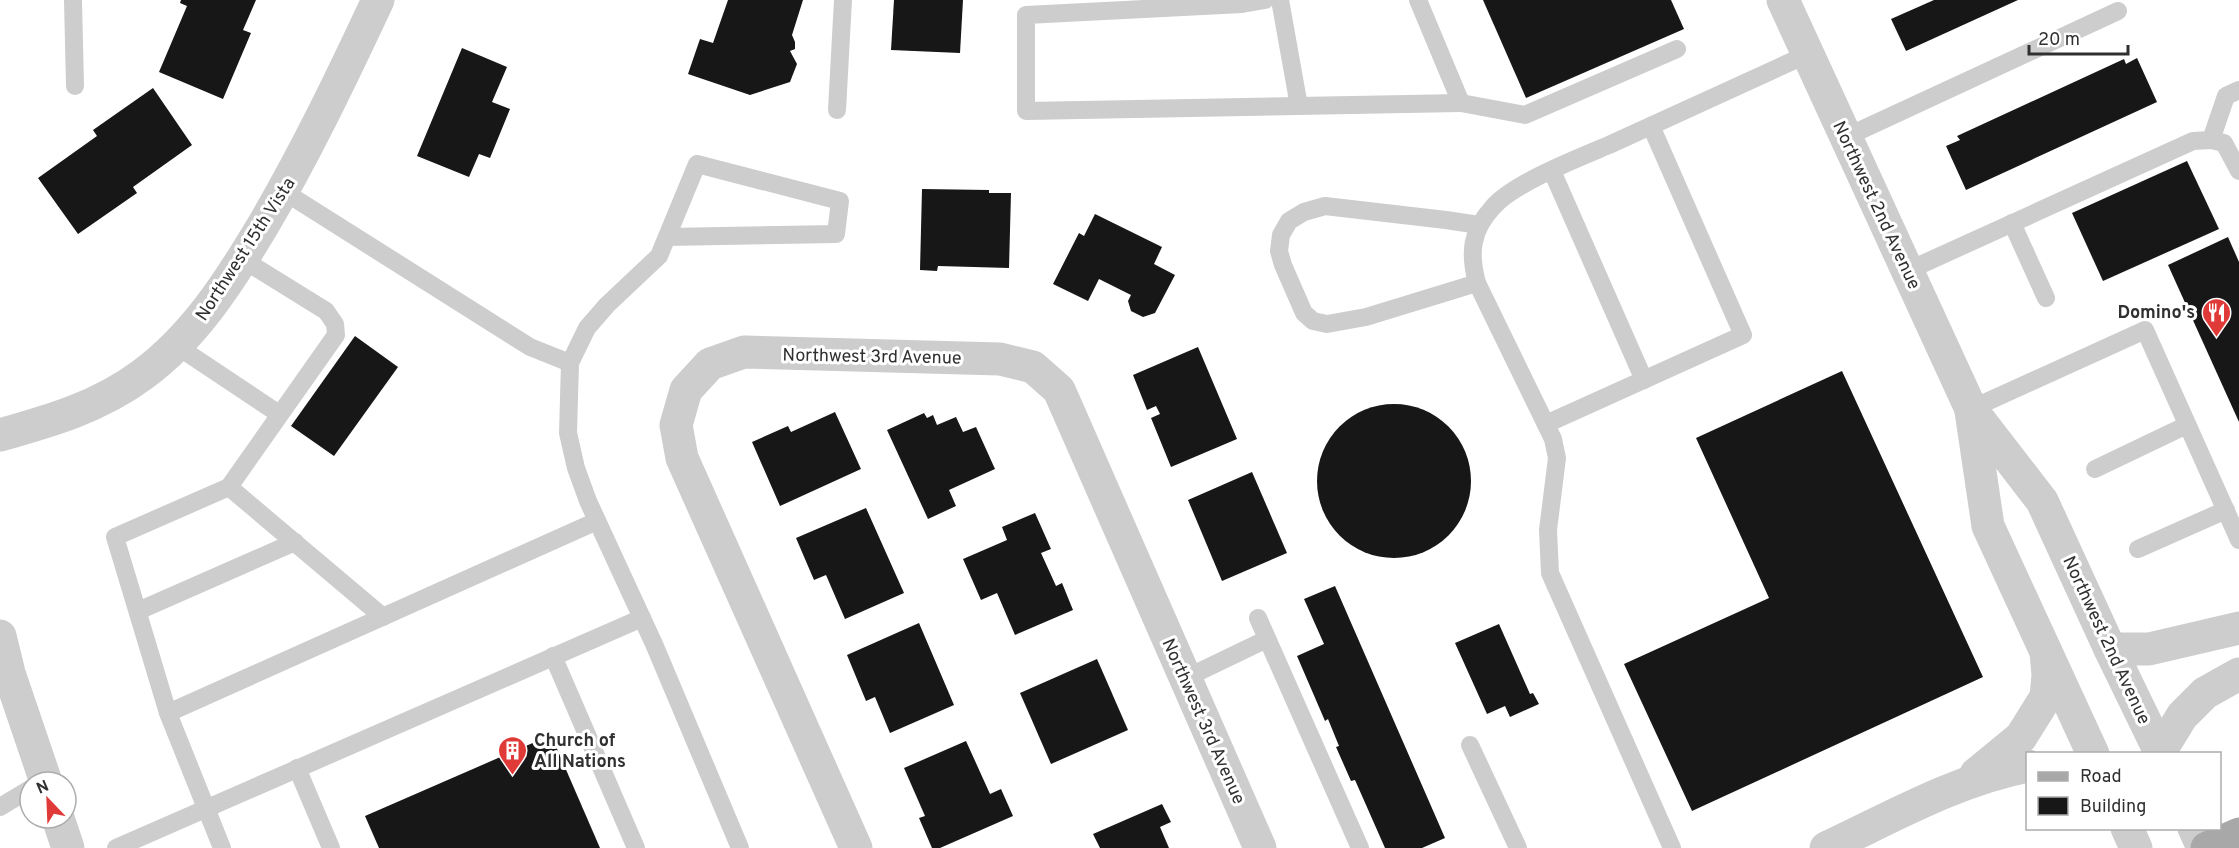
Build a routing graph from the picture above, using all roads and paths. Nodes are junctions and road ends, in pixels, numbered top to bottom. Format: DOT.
graph roads {
  1 [pos="73,0"];
  2 [pos="378,0"];
  3 [pos="843,0"];
  4 [pos="1265,0"];
  5 [pos="1280,0"];
  6 [pos="1418,0"];
  7 [pos="1792,3"];
  8 [pos="2118,11"];
  9 [pos="1677,49"];
  10 [pos="1808,54"];
  11 [pos="75,86"];
  12 [pos="2239,90"];
  13 [pos="1461,103"];
  14 [pos="1299,106"];
  15 [pos="837,110"];
  16 [pos="1651,126"];
  17 [pos="1846,137"];
  18 [pos="2211,140"];
  19 [pos="1552,171"];
  20 [pos="2239,171"];
  21 [pos="283,191"];
  22 [pos="2012,224"];
  23 [pos="1479,225"];
  24 [pos="667,237"];
  25 [pos="242,260"];
  26 [pos="1907,271"];
  27 [pos="1477,283"];
  28 [pos="2046,298"];
  29 [pos="177,346"];
  30 [pos="570,363"];
  31 [pos="1644,380"];
  32 [pos="1971,409"];
  33 [pos="279,414"];
  34 [pos="1546,424"];
  35 [pos="2187,425"];
  36 [pos="0,435"];
  37 [pos="2095,469"];
  38 [pos="229,487"];
  39 [pos="2226,510"];
  40 [pos="597,520"];
  41 [pos="2239,540"];
  42 [pos="295,542"];
  43 [pos="2138,549"];
  44 [pos="138,611"];
  45 [pos="383,617"];
  46 [pos="642,618"];
  47 [pos="1258,618"];
  48 [pos="2239,628"];
  49 [pos="0,636"];
  50 [pos="1267,639"];
  51 [pos="2110,649"];
  52 [pos="2046,652"];
  53 [pos="554,656"];
  54 [pos="2239,674"];
  55 [pos="5,675"];
  56 [pos="1186,678"];
  57 [pos="168,713"];
  58 [pos="1470,745"];
  59 [pos="2093,752"];
  60 [pos="2160,752"];
  61 [pos="2161,752"];
  62 [pos="2026,766"];
  63 [pos="297,768"];
  64 [pos="36,770"];
  65 [pos="1963,784"];
  66 [pos="18,796"];
  67 [pos="0,807"];
  68 [pos="205,808"];
  69 [pos="62,830"];
  70 [pos="2128,830"];
  71 [pos="2195,830"];
  72 [pos="2239,834"];
  73 [pos="68,848"];
  74 [pos="116,848"];
  75 [pos="222,848"];
  76 [pos="331,848"];
  77 [pos="636,848"];
  78 [pos="740,848"];
  79 [pos="856,848"];
  80 [pos="1260,848"];
  81 [pos="1360,848"];
  82 [pos="1518,848"];
  83 [pos="1672,848"];
  84 [pos="1826,848"];
  85 [pos="2136,848"];
  86 [pos="2205,848"];
  1 -- 11 [label="lane"];
  2 -- 21 [label="street, Northwest 15th Vista"];
  3 -- 15 [label="lane"];
  4 -- 14 [label="lane"];
  5 -- 14 [label="lane"];
  6 -- 13 [label="lane"];
  7 -- 10 [label="street, Northwest 2nd Avenue"];
  8 -- 17 [label="lane"];
  9 -- 13 [label="lane"];
  10 -- 16 [label="lane"];
  10 -- 17 [label="street, Northwest 2nd Avenue"];
  12 -- 18 [label="lane"];
  13 -- 14 [label="lane"];
  16 -- 19 [label="lane"];
  16 -- 31 [label="lane"];
  17 -- 26 [label="street, Northwest 2nd Avenue"];
  18 -- 20 [label="lane"];
  18 -- 22 [label="lane"];
  19 -- 23 [label="lane"];
  19 -- 31 [label="lane"];
  21 -- 25 [label="street, Northwest 15th Vista"];
  21 -- 30 [label="lane"];
  22 -- 26 [label="lane"];
  22 -- 28 [label="lane"];
  23 -- 27 [label="lane"];
  23 -- 27 [label="lane"];
  24 -- 24 [label="lane"];
  24 -- 30 [label="lane"];
  25 -- 29 [label="street, Northwest 15th Vista"];
  25 -- 33 [label="lane"];
  26 -- 32 [label="street, Northwest 2nd Avenue"];
  27 -- 34 [label="lane"];
  29 -- 33 [label="lane"];
  29 -- 36 [label="street, Northwest 15th Vista"];
  30 -- 40 [label="lane"];
  31 -- 34 [label="lane"];
  32 -- 35 [label="lane"];
  32 -- 51 [label="street, Northwest 2nd Avenue"];
  32 -- 52 [label="street, Northwest 2nd Avenue"];
  33 -- 38 [label="lane"];
  34 -- 83 [label="lane"];
  35 -- 37 [label="lane"];
  35 -- 39 [label="lane"];
  38 -- 42 [label="lane"];
  38 -- 44 [label="lane"];
  39 -- 41 [label="lane"];
  39 -- 43 [label="lane"];
  40 -- 45 [label="lane"];
  40 -- 46 [label="lane"];
  42 -- 44 [label="lane"];
  42 -- 45 [label="lane"];
  44 -- 57 [label="lane"];
  45 -- 57 [label="lane"];
  46 -- 53 [label="lane"];
  46 -- 78 [label="lane"];
  47 -- 50 [label="lane"];
  48 -- 51 [label="street"];
  49 -- 55 [label="street"];
  50 -- 56 [label="lane"];
  50 -- 81 [label="lane"];
  51 -- 60 [label="street, Northwest 2nd Avenue"];
  52 -- 59 [label="street, Northwest 2nd Avenue"];
  52 -- 65 [label="street"];
  53 -- 63 [label="lane"];
  53 -- 77 [label="lane"];
  54 -- 61 [label="street"];
  55 -- 64 [label="street"];
  56 -- 79 [label="street, Northwest 3rd Avenue"];
  56 -- 80 [label="street, Northwest 3rd Avenue"];
  57 -- 68 [label="lane"];
  58 -- 82 [label="lane"];
  62 -- 65 [label="street"];
  63 -- 68 [label="lane"];
  63 -- 76 [label="lane"];
  65 -- 84 [label="street"];
  66 -- 67 [label="lane"];
  68 -- 74 [label="lane"];
  68 -- 75 [label="lane"];
  69 -- 73 [label="street"];
  70 -- 85 [label="street"];
  71 -- 86 [label="street"];
  72 -- 86 [label="main road"];
}
